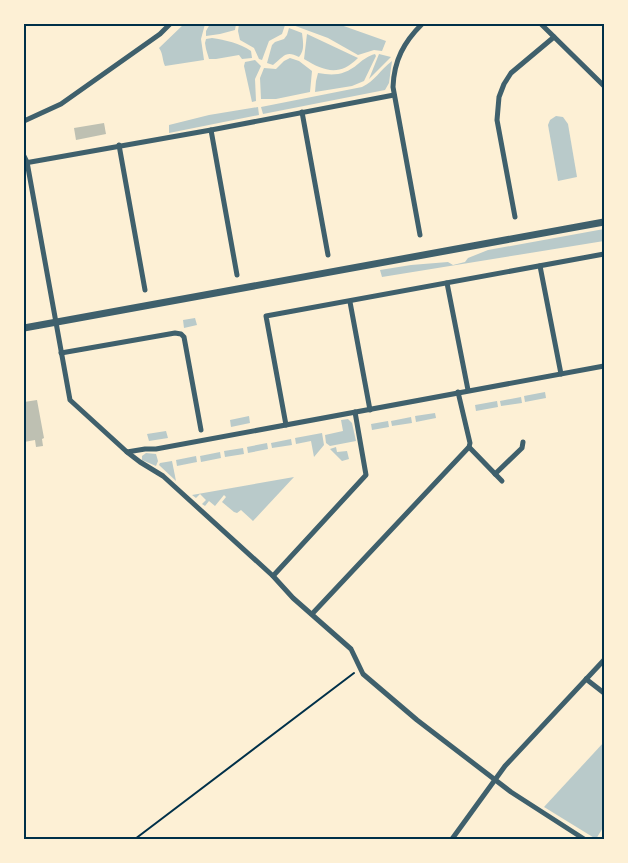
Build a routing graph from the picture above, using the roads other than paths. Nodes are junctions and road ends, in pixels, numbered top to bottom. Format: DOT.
graph roads {
  1 [pos="170,24"];
  2 [pos="422,24"];
  3 [pos="541,24"];
  4 [pos="554,36"];
  5 [pos="604,86"];
  6 [pos="394,95"];
  7 [pos="302,112"];
  8 [pos="24,121"];
  9 [pos="211,130"];
  10 [pos="119,145"];
  11 [pos="24,156"];
  12 [pos="25,163"];
  13 [pos="515,217"];
  14 [pos="604,222"];
  15 [pos="420,235"];
  16 [pos="604,254"];
  17 [pos="328,256"];
  18 [pos="540,266"];
  19 [pos="238,275"];
  20 [pos="447,283"];
  21 [pos="145,290"];
  22 [pos="350,302"];
  23 [pos="56,322"];
  24 [pos="24,328"];
  25 [pos="61,353"];
  26 [pos="604,366"];
  27 [pos="561,374"];
  28 [pos="468,390"];
  29 [pos="458,392"];
  30 [pos="370,410"];
  31 [pos="355,412"];
  32 [pos="286,425"];
  33 [pos="201,430"];
  34 [pos="523,442"];
  35 [pos="469,447"];
  36 [pos="127,452"];
  37 [pos="495,474"];
  38 [pos="502,481"];
  39 [pos="272,576"];
  40 [pos="312,614"];
  41 [pos="604,660"];
  42 [pos="586,679"];
  43 [pos="604,693"];
  44 [pos="495,780"];
  45 [pos="452,839"];
  46 [pos="584,839"];
  1 -- 8 [label="street"];
  2 -- 6 [label="street"];
  3 -- 4 [label="street"];
  4 -- 5 [label="street"];
  4 -- 13 [label="street"];
  6 -- 7 [label="street"];
  6 -- 15 [label="street"];
  7 -- 9 [label="street"];
  7 -- 17 [label="street"];
  9 -- 10 [label="street"];
  9 -- 19 [label="street"];
  10 -- 12 [label="street"];
  10 -- 21 [label="street"];
  11 -- 12 [label="street"];
  12 -- 23 [label="street"];
  14 -- 23 [label="street"];
  16 -- 18 [label="street"];
  18 -- 20 [label="street"];
  18 -- 27 [label="street"];
  20 -- 22 [label="street"];
  20 -- 28 [label="street"];
  22 -- 30 [label="street"];
  22 -- 32 [label="street"];
  23 -- 24 [label="street"];
  23 -- 25 [label="street"];
  25 -- 33 [label="street"];
  25 -- 36 [label="street"];
  26 -- 27 [label="street"];
  27 -- 28 [label="street"];
  28 -- 29 [label="street"];
  29 -- 30 [label="street"];
  29 -- 35 [label="street"];
  30 -- 31 [label="street"];
  31 -- 32 [label="street"];
  31 -- 39 [label="street"];
  32 -- 36 [label="street"];
  34 -- 37 [label="street"];
  35 -- 37 [label="street"];
  35 -- 40 [label="street"];
  36 -- 39 [label="street"];
  37 -- 38 [label="street"];
  39 -- 40 [label="street"];
  40 -- 44 [label="street"];
  41 -- 42 [label="street"];
  42 -- 43 [label="street"];
  42 -- 44 [label="street"];
  44 -- 45 [label="street"];
  44 -- 46 [label="street"];
}
